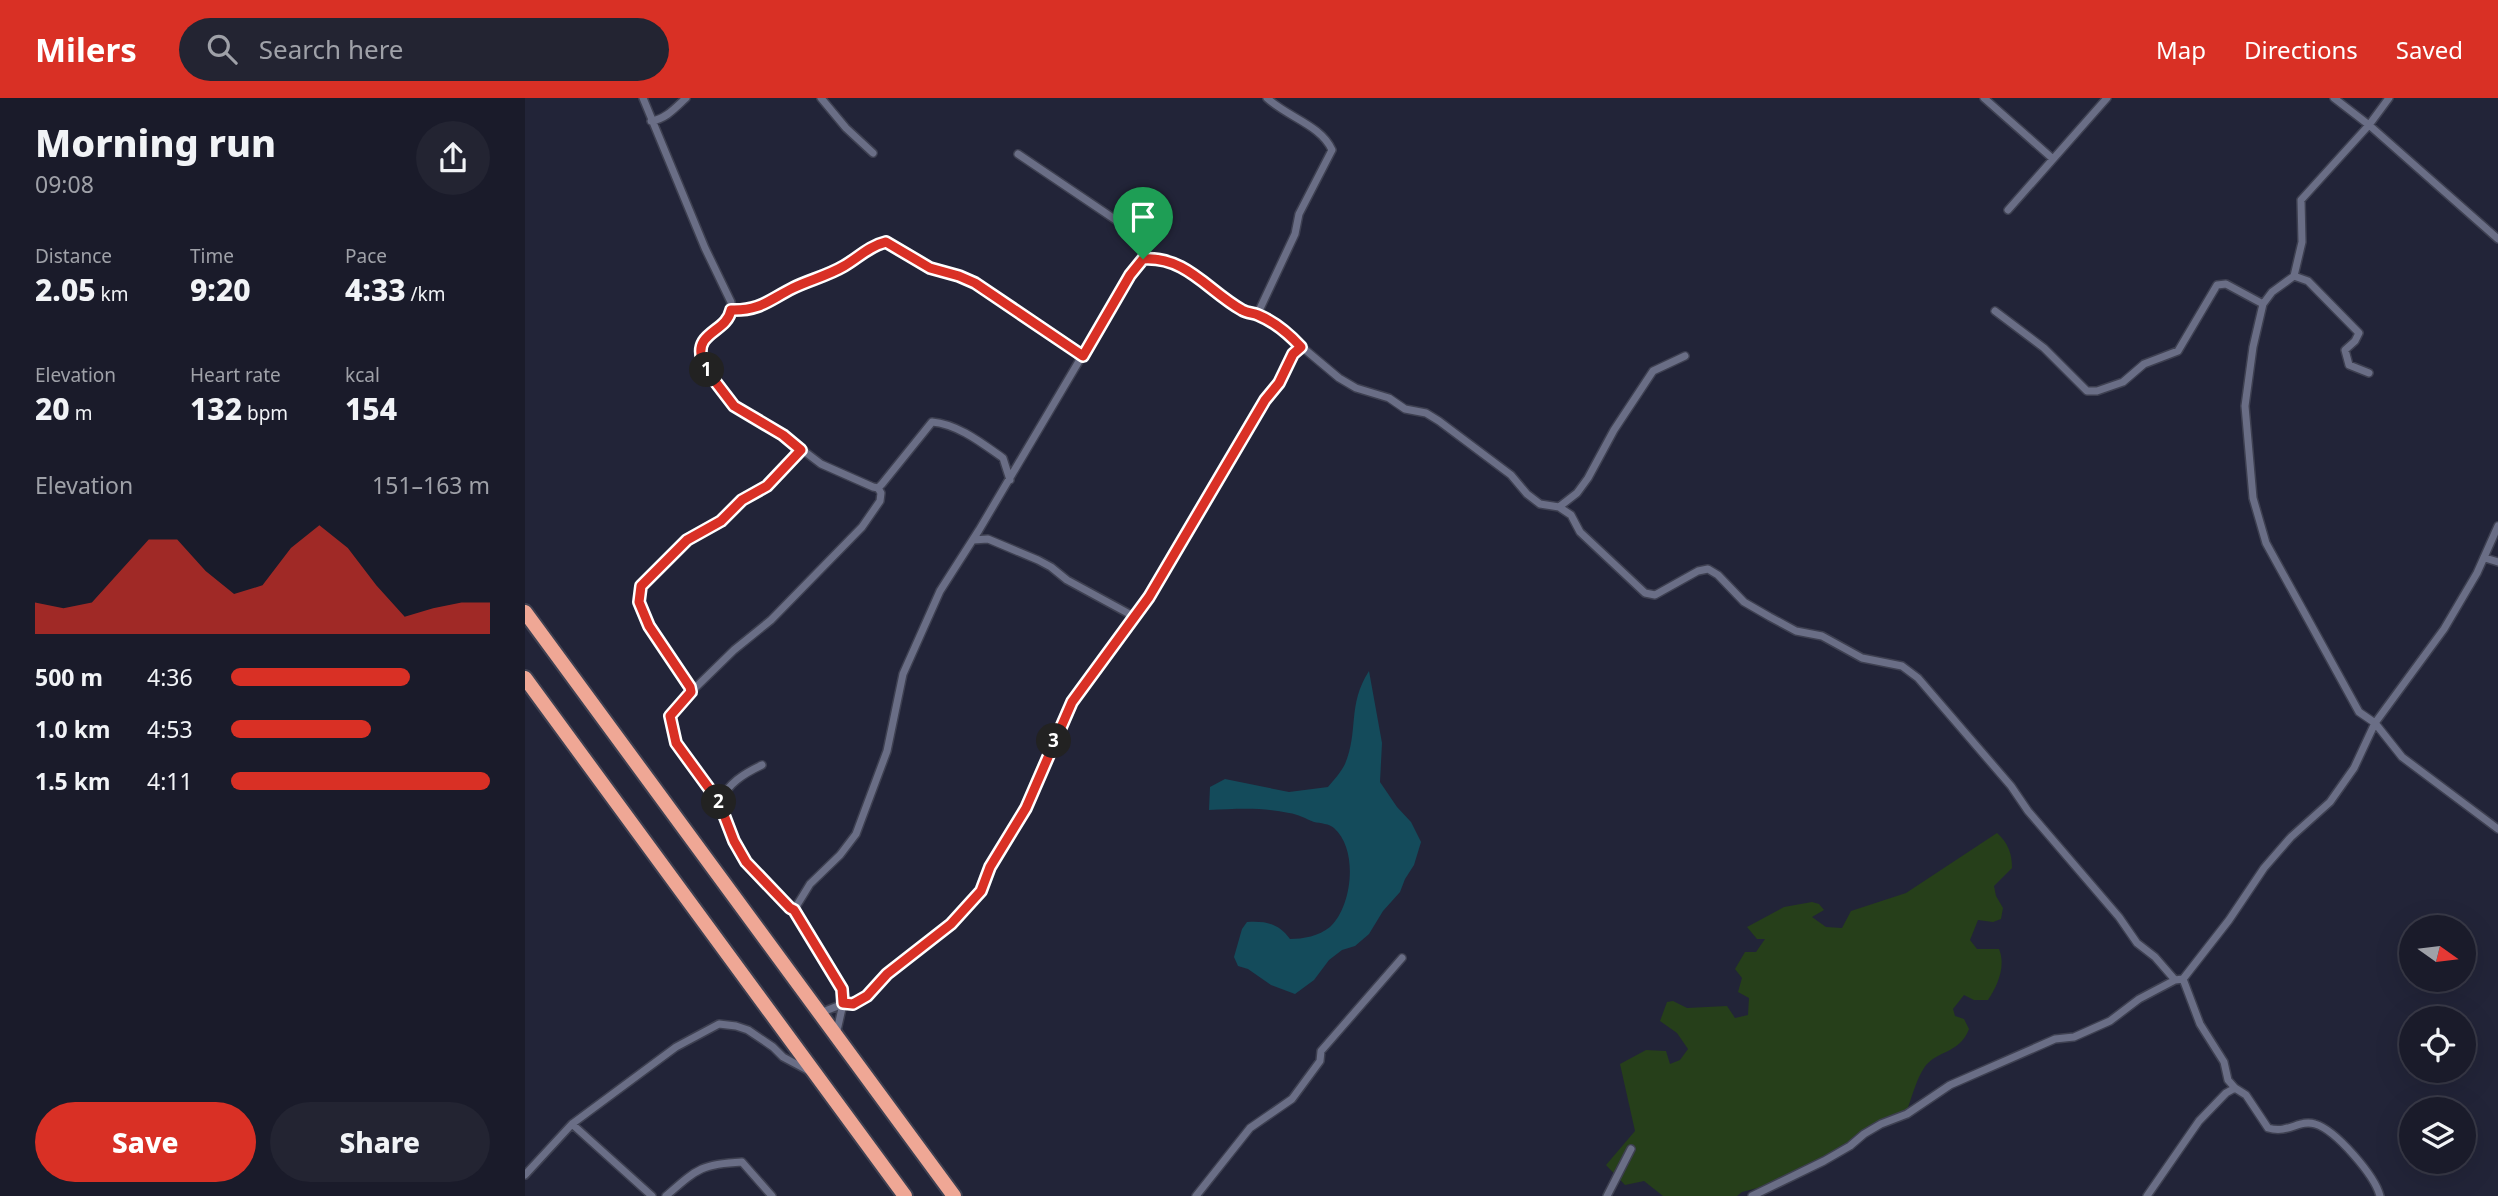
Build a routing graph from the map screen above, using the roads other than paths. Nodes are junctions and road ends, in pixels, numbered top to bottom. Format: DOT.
graph roads {
  1 [pos="643,98"];
  2 [pos="685,98"];
  3 [pos="821,98"];
  4 [pos="1268,98"];
  5 [pos="1984,98"];
  6 [pos="2107,98"];
  7 [pos="2334,98"];
  8 [pos="2389,98"];
  9 [pos="651,121"];
  10 [pos="2369,125"];
  11 [pos="873,152"];
  12 [pos="1018,154"];
  13 [pos="2053,159"];
  14 [pos="2008,210"];
  15 [pos="2498,239"];
  16 [pos="1143,259"];
  17 [pos="2294,275"];
  18 [pos="2263,304"];
  19 [pos="731,310"];
  20 [pos="1995,311"];
  21 [pos="1257,315"];
  22 [pos="1301,347"];
  23 [pos="1083,356"];
  24 [pos="1685,356"];
  25 [pos="2369,373"];
  26 [pos="801,450"];
  27 [pos="1010,480"];
  28 [pos="878,488"];
  29 [pos="1559,507"];
  30 [pos="2498,526"];
  31 [pos="973,540"];
  32 [pos="2485,558"];
  33 [pos="2498,562"];
  34 [pos="525,612"];
  35 [pos="1135,617"];
  36 [pos="525,678"];
  37 [pos="691,692"];
  38 [pos="2375,723"];
  39 [pos="762,765"];
  40 [pos="719,802"];
  41 [pos="2498,829"];
  42 [pos="794,910"];
  43 [pos="1402,958"];
  44 [pos="2179,980"];
  45 [pos="843,1003"];
  46 [pos="819,1013"];
  47 [pos="836,1036"];
  48 [pos="817,1075"];
  49 [pos="2235,1088"];
  50 [pos="572,1124"];
  51 [pos="1631,1149"];
  52 [pos="525,1175"];
  53 [pos="901,1194"];
  54 [pos="652,1196"];
  55 [pos="666,1196"];
  56 [pos="772,1196"];
  57 [pos="954,1196"];
  58 [pos="1196,1196"];
  59 [pos="1607,1196"];
  60 [pos="1752,1196"];
  61 [pos="2147,1196"];
  62 [pos="2380,1196"];
  1 -- 9 [label="street"];
  2 -- 9 [label="street"];
  3 -- 11 [label="street"];
  4 -- 21 [label="street"];
  5 -- 13 [label="street"];
  6 -- 13 [label="street"];
  7 -- 10 [label="street"];
  8 -- 10 [label="street"];
  9 -- 19 [label="street"];
  10 -- 15 [label="street"];
  10 -- 17 [label="street"];
  12 -- 16 [label="street"];
  13 -- 14 [label="street"];
  16 -- 21 [label="street"];
  16 -- 23 [label="street"];
  17 -- 18 [label="street"];
  17 -- 25 [label="street"];
  18 -- 20 [label="street"];
  18 -- 38 [label="street"];
  19 -- 23 [label="street"];
  19 -- 26 [label="street"];
  21 -- 22 [label="street"];
  22 -- 29 [label="street"];
  22 -- 35 [label="street"];
  23 -- 27 [label="street"];
  24 -- 29 [label="street"];
  26 -- 28 [label="street"];
  26 -- 37 [label="street"];
  27 -- 28 [label="street"];
  27 -- 31 [label="street"];
  28 -- 37 [label="street"];
  29 -- 44 [label="street"];
  30 -- 32 [label="street"];
  31 -- 35 [label="street"];
  31 -- 42 [label="street"];
  32 -- 33 [label="street"];
  32 -- 38 [label="street"];
  34 -- 46 [label="highway"];
  35 -- 45 [label="street"];
  36 -- 48 [label="highway"];
  37 -- 40 [label="street"];
  38 -- 41 [label="street"];
  38 -- 44 [label="street"];
  39 -- 40 [label="street"];
  40 -- 42 [label="street"];
  42 -- 45 [label="street"];
  43 -- 58 [label="street"];
  44 -- 49 [label="street"];
  44 -- 60 [label="street"];
  45 -- 46 [label="street"];
  45 -- 47 [label="street"];
  46 -- 47 [label="highway"];
  47 -- 57 [label="highway"];
  48 -- 50 [label="street"];
  48 -- 53 [label="highway"];
  49 -- 61 [label="street"];
  49 -- 62 [label="street"];
  50 -- 52 [label="street"];
  50 -- 54 [label="street"];
  51 -- 59 [label="street"];
  55 -- 56 [label="street"];
}
